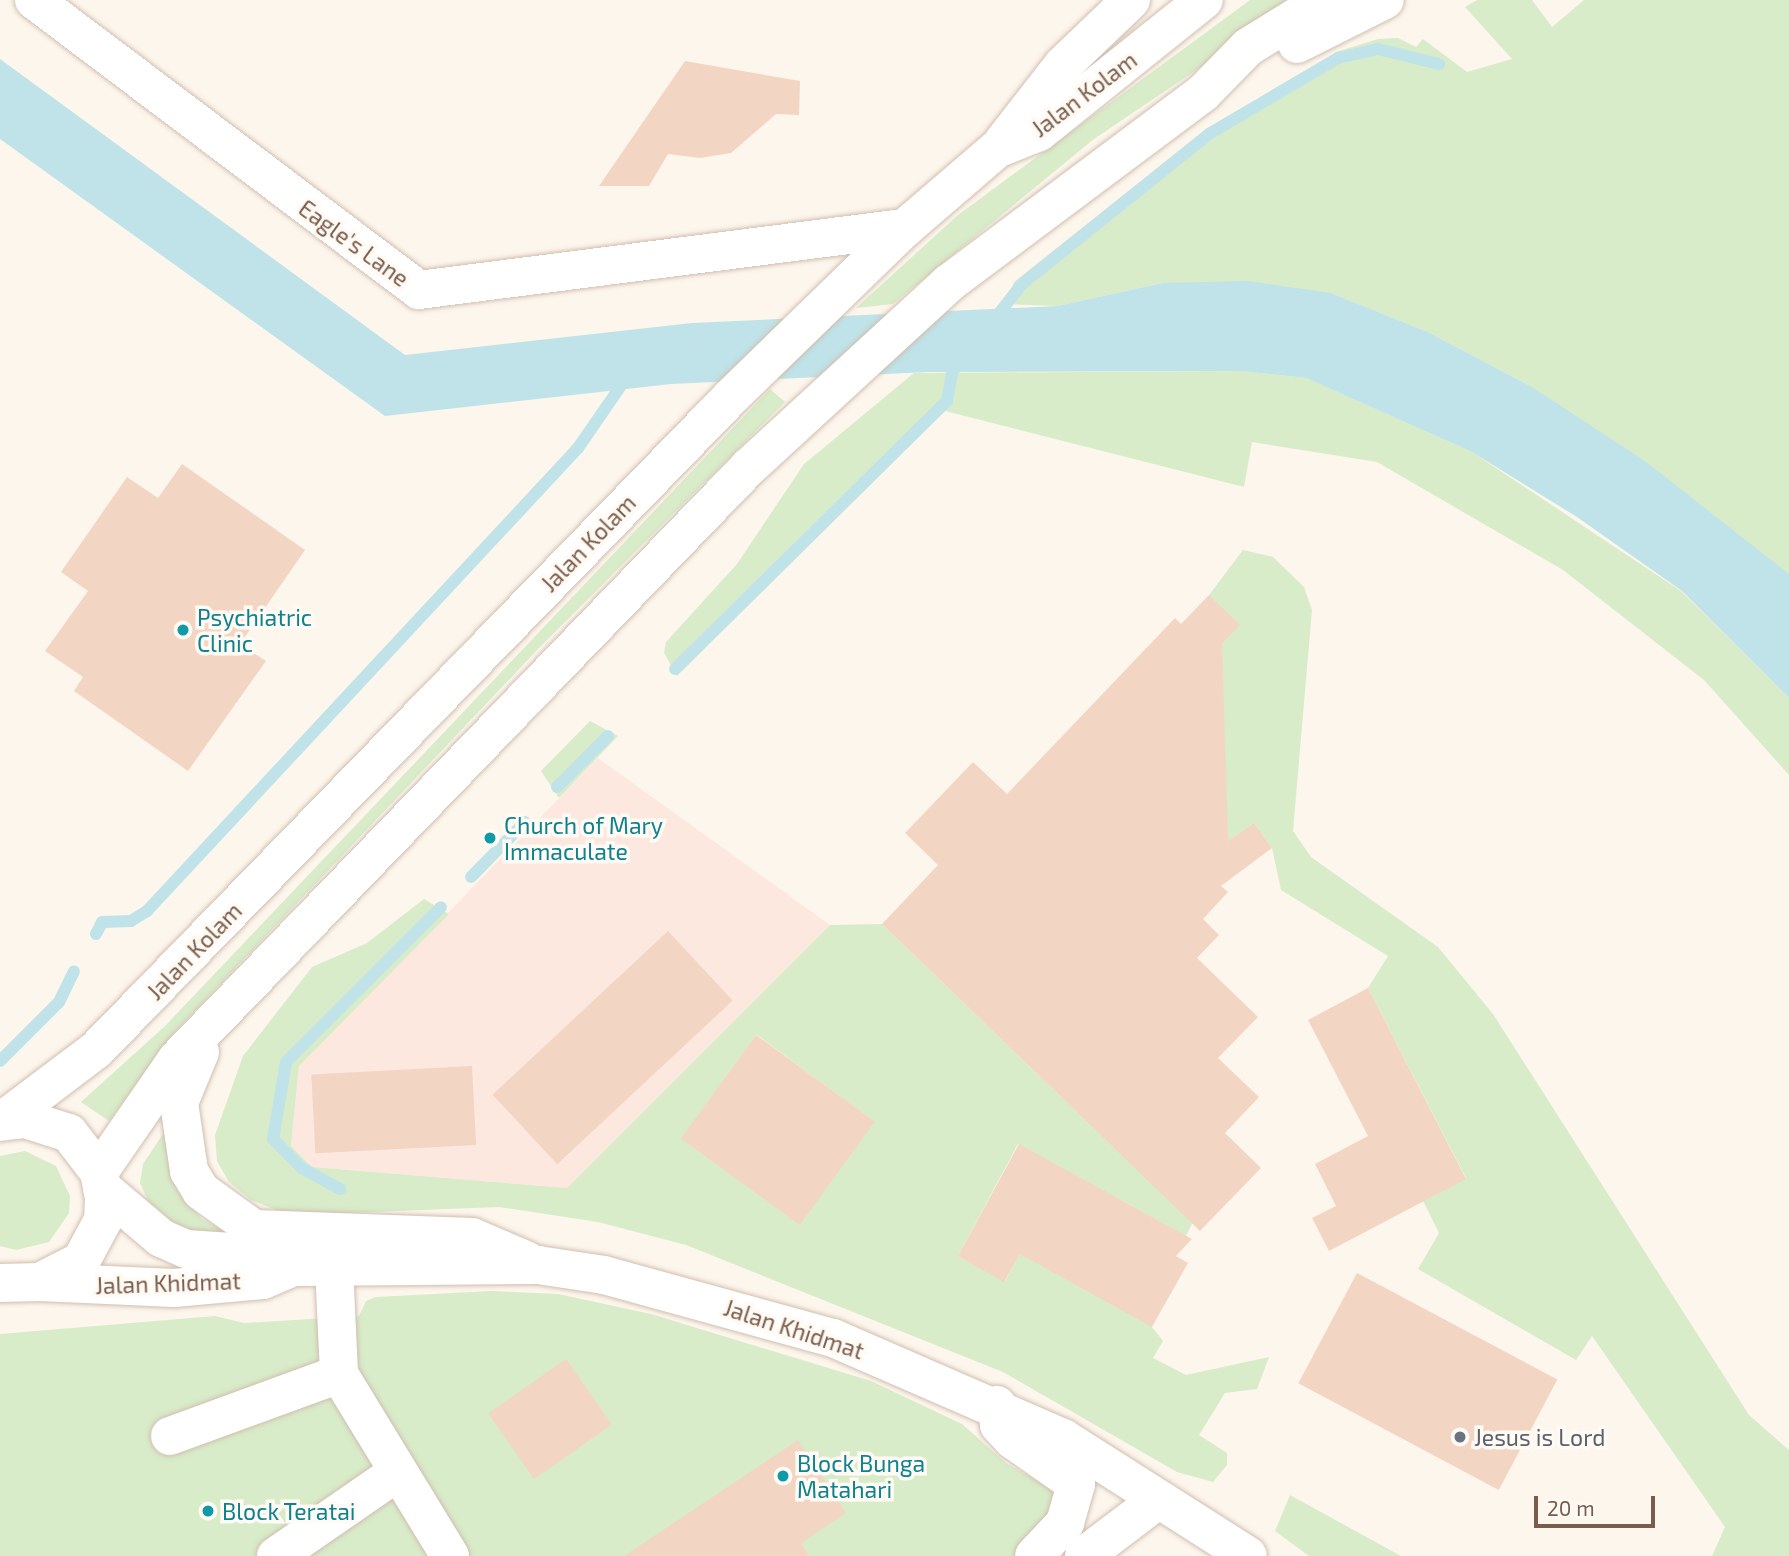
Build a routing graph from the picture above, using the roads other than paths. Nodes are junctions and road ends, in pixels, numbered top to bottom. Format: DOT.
graph roads {
  1 [pos="34,0"];
  2 [pos="1131,0"];
  3 [pos="1204,0"];
  4 [pos="1324,0"];
  5 [pos="1385,0"];
  6 [pos="1203,93"];
  7 [pos="997,149"];
  8 [pos="905,228"];
  9 [pos="215,1018"];
  10 [pos="1,1122"];
  11 [pos="100,1180"];
  12 [pos="538,1265"];
  13 [pos="293,1267"];
  14 [pos="334,1268"];
  15 [pos="40,1282"];
  16 [pos="0,1284"];
  17 [pos="339,1374"];
  18 [pos="997,1405"];
  19 [pos="170,1436"];
  20 [pos="395,1474"];
  21 [pos="1159,1499"];
  22 [pos="276,1556"];
  23 [pos="450,1556"];
  24 [pos="1034,1556"];
  25 [pos="1084,1556"];
  26 [pos="1248,1556"];
  1 -- 8 [label="main road, Eagle's Lane"];
  2 -- 7 [label="main road"];
  3 -- 7 [label="main road, Jalan Kolam"];
  4 -- 6 [label="main road"];
  5 -- 6 [label="main road"];
  6 -- 9 [label="main road"];
  7 -- 8 [label="main road, Jalan Kolam"];
  8 -- 10 [label="main road, Jalan Kolam"];
  9 -- 11 [label="main road"];
  9 -- 12 [label="main road"];
  10 -- 11 [label="main road, Jalan Khidmat"];
  11 -- 13 [label="main road, Jalan Khidmat"];
  11 -- 15 [label="main road"];
  12 -- 14 [label="main road, Jalan Khidmat"];
  12 -- 18 [label="main road, Jalan Khidmat"];
  13 -- 14 [label="main road, Jalan Khidmat"];
  13 -- 15 [label="main road, Jalan Khidmat"];
  14 -- 17 [label="main road"];
  15 -- 16 [label="main road, Jalan Khidmat"];
  17 -- 19 [label="main road"];
  17 -- 20 [label="main road"];
  18 -- 21 [label="main road, Jalan Khidmat"];
  18 -- 24 [label="main road"];
  20 -- 22 [label="main road"];
  20 -- 23 [label="main road"];
  21 -- 25 [label="main road"];
  21 -- 26 [label="main road, Jalan Khidmat"];
}
